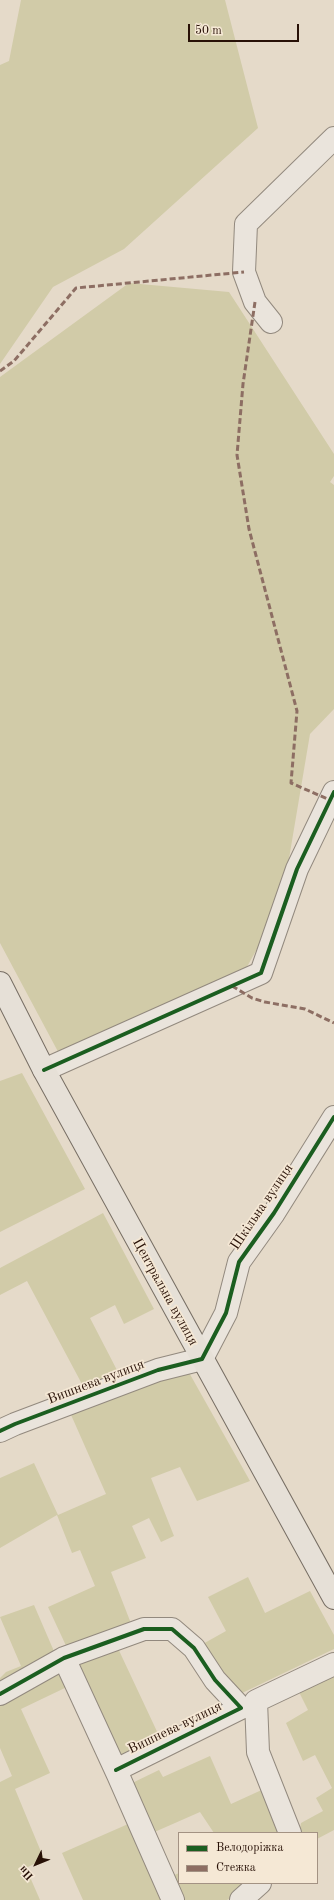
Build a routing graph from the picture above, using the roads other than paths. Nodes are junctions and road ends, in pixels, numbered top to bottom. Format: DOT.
graph roads {
  1 [pos="334,138"];
  2 [pos="271,322"];
  3 [pos="334,792"];
  4 [pos="0,983"];
  5 [pos="44,1070"];
  6 [pos="334,1118"];
  7 [pos="202,1359"];
  8 [pos="0,1431"];
  9 [pos="334,1598"];
  10 [pos="64,1658"];
  11 [pos="334,1664"];
  12 [pos="0,1694"];
  13 [pos="248,1705"];
  14 [pos="116,1770"];
  15 [pos="290,1832"];
  16 [pos="259,1884"];
  17 [pos="173,1900"];
  18 [pos="242,1900"];
  1 -- 2 [label="street"];
  3 -- 5 [label="street"];
  4 -- 5 [label="main road, Центральна вулиця"];
  5 -- 7 [label="main road, Центральна вулиця"];
  6 -- 7 [label="street, Шкільна вулиця"];
  7 -- 8 [label="street, Вишнева вулиця"];
  7 -- 9 [label="main road, Центральна вулиця"];
  10 -- 12 [label="street, Вишнева вулиця"];
  10 -- 13 [label="street, Вишнева вулиця"];
  10 -- 14 [label="street, Вишнева вулиця"];
  11 -- 13 [label="street"];
  13 -- 14 [label="street, Вишнева вулиця"];
  13 -- 15 [label="street"];
  14 -- 17 [label="street, Вишнева вулиця"];
  16 -- 18 [label="street"];
}
